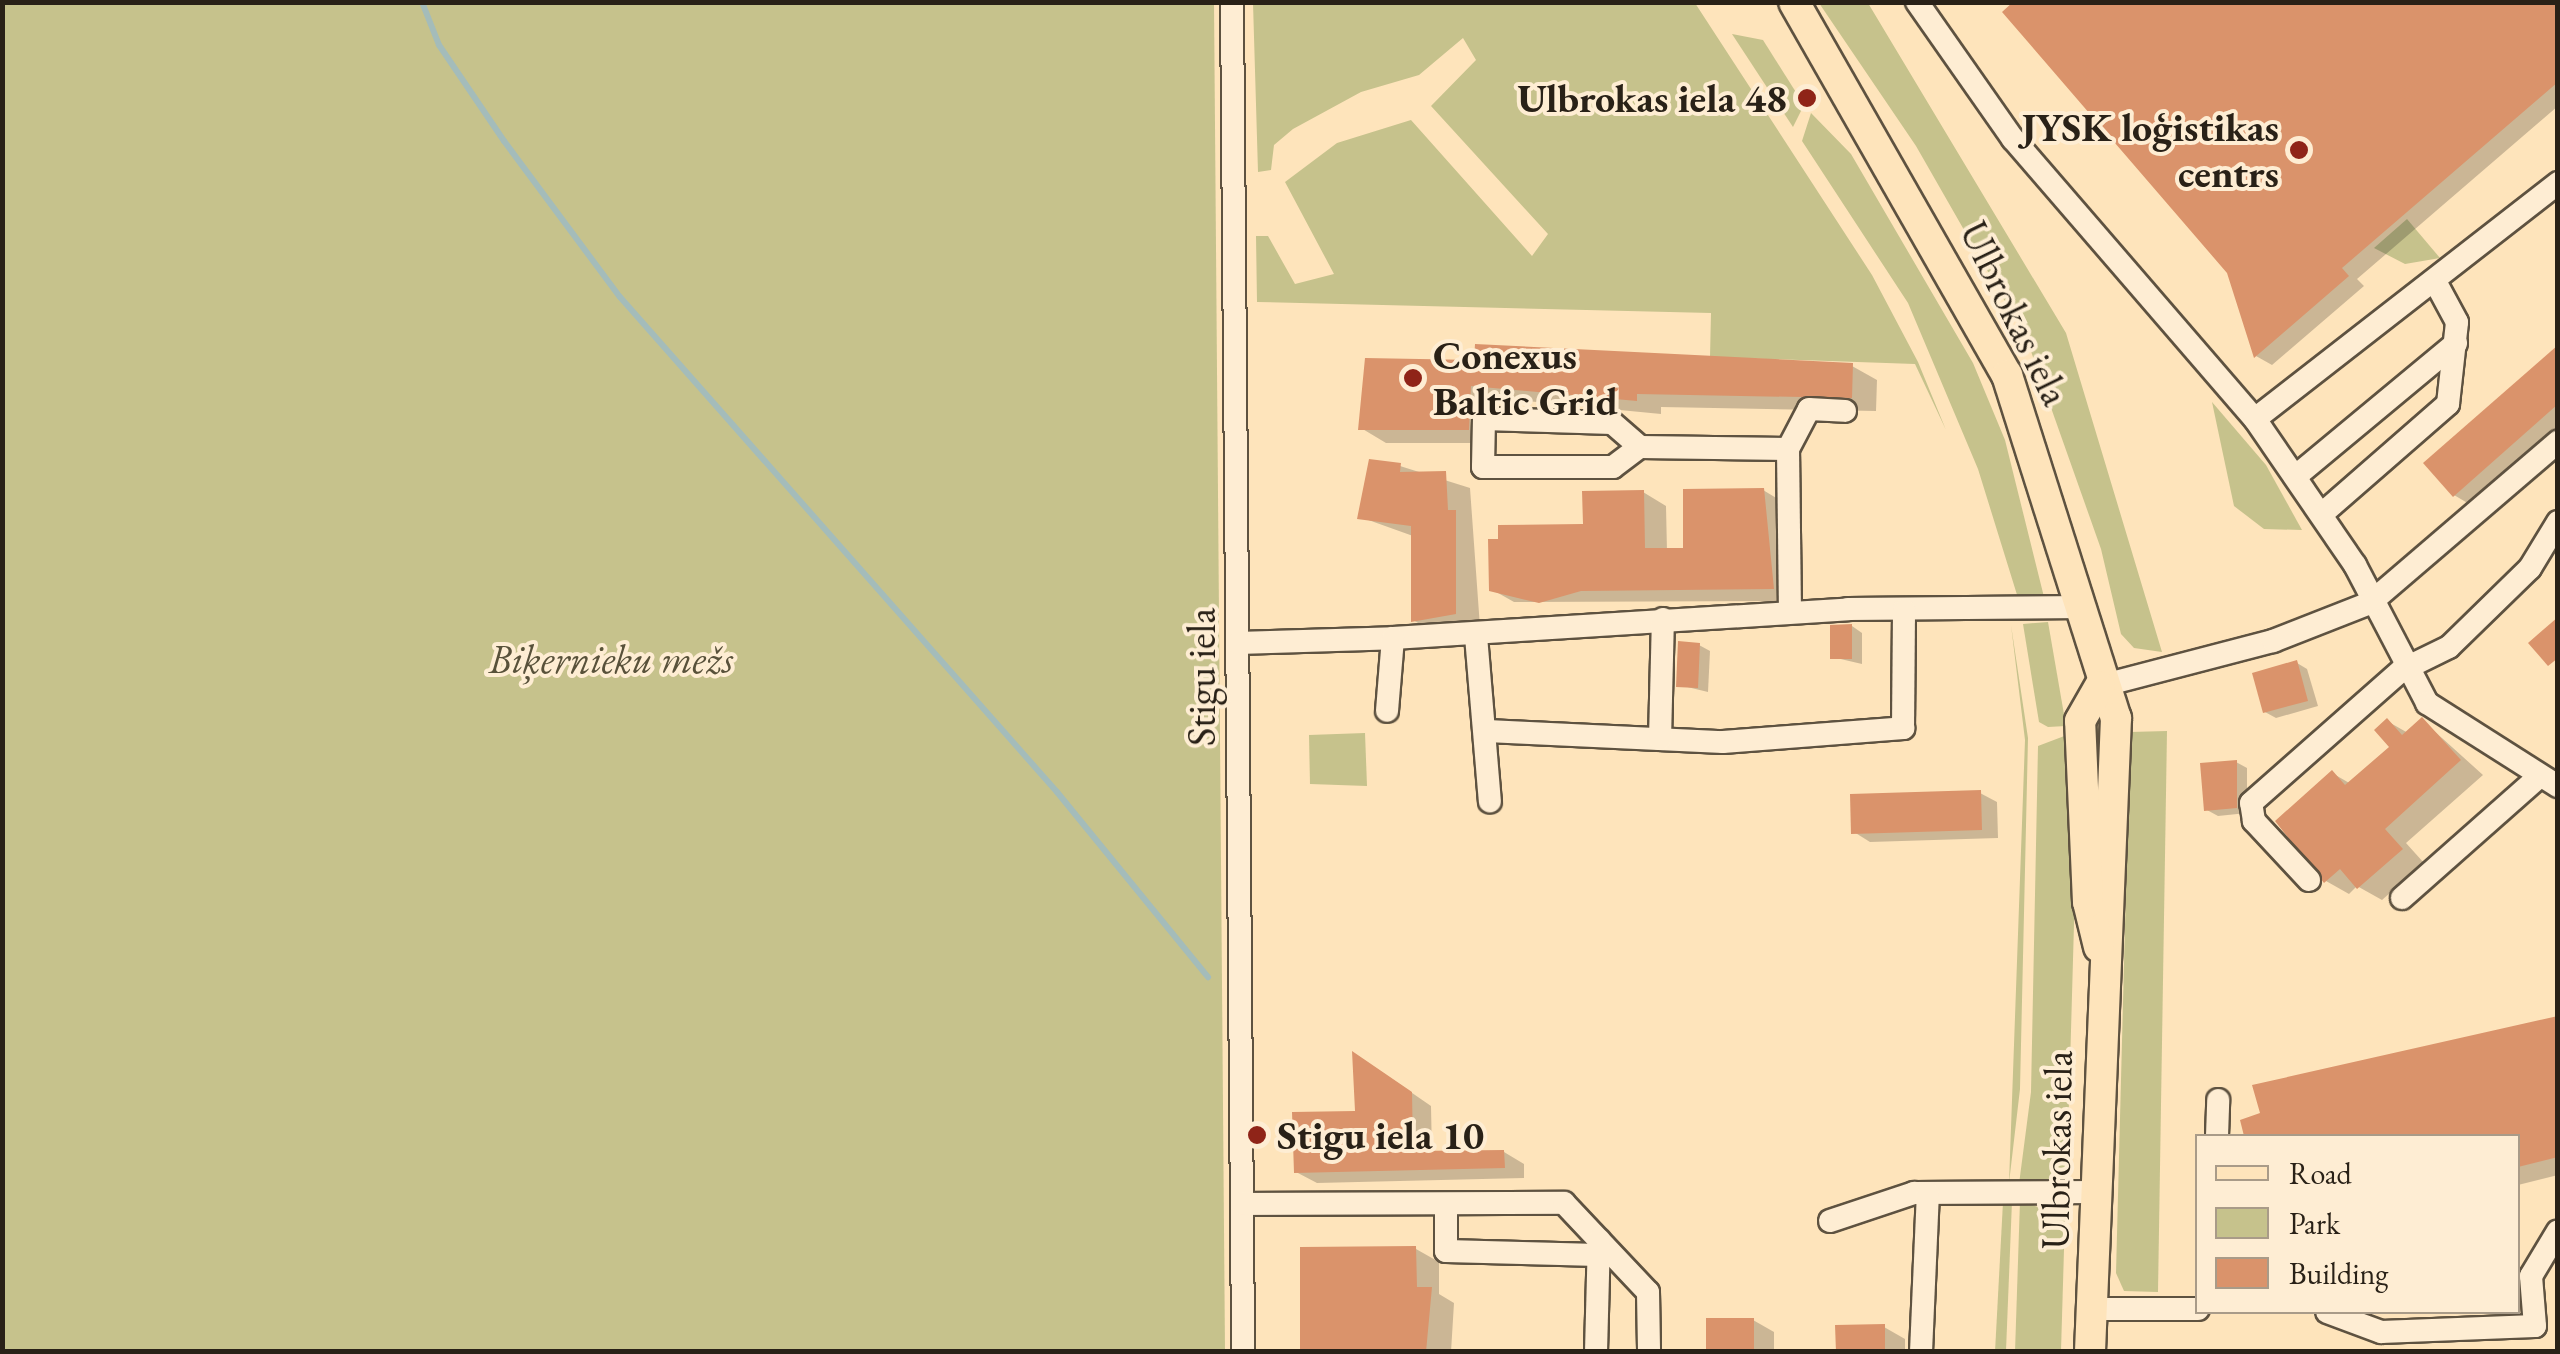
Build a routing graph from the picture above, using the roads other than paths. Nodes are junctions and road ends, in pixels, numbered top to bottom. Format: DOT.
graph roads {
  1 [pos="1232,2"];
  2 [pos="1794,2"];
  3 [pos="1917,2"];
  4 [pos="2558,183"];
  5 [pos="2437,284"];
  6 [pos="2456,342"];
  7 [pos="1844,411"];
  8 [pos="2255,420"];
  9 [pos="2558,442"];
  10 [pos="1640,448"];
  11 [pos="1788,449"];
  12 [pos="2296,476"];
  13 [pos="2323,513"];
  14 [pos="2558,522"];
  15 [pos="2370,604"];
  16 [pos="2084,607"];
  17 [pos="1904,610"];
  18 [pos="1790,612"];
  19 [pos="1663,619"];
  20 [pos="1476,636"];
  21 [pos="1394,638"];
  22 [pos="1238,643"];
  23 [pos="2402,670"];
  24 [pos="2100,686"];
  25 [pos="1387,711"];
  26 [pos="1487,732"];
  27 [pos="1660,739"];
  28 [pos="2549,781"];
  29 [pos="1490,801"];
  30 [pos="2309,880"];
  31 [pos="2402,898"];
  32 [pos="2218,1100"];
  33 [pos="2217,1134"];
  34 [pos="2096,1192"];
  35 [pos="1928,1193"];
  36 [pos="1242,1204"];
  37 [pos="1446,1206"];
  38 [pos="1830,1222"];
  39 [pos="2558,1231"];
  40 [pos="1599,1244"];
  41 [pos="2524,1276"];
  42 [pos="2092,1309"];
  43 [pos="2195,1309"];
  44 [pos="2332,1314"];
  45 [pos="2546,1330"];
  46 [pos="1243,1352"];
  47 [pos="1596,1352"];
  48 [pos="1649,1352"];
  49 [pos="1921,1352"];
  50 [pos="2090,1352"];
  1 -- 22 [label="street, Stigu iela"];
  2 -- 16 [label="main road, Ulbrokas iela"];
  3 -- 8 [label="street"];
  4 -- 5 [label="street"];
  5 -- 6 [label="street"];
  5 -- 8 [label="street"];
  6 -- 12 [label="street"];
  6 -- 13 [label="street"];
  7 -- 11 [label="street"];
  8 -- 12 [label="street"];
  9 -- 15 [label="street"];
  10 -- 10 [label="street"];
  10 -- 11 [label="street"];
  11 -- 18 [label="street"];
  12 -- 13 [label="street"];
  13 -- 15 [label="street"];
  14 -- 23 [label="street"];
  15 -- 23 [label="street"];
  15 -- 24 [label="street"];
  16 -- 17 [label="street"];
  16 -- 24 [label="main road, Ulbrokas iela"];
  17 -- 18 [label="street"];
  17 -- 27 [label="street"];
  18 -- 19 [label="street"];
  19 -- 20 [label="street"];
  19 -- 27 [label="street"];
  20 -- 21 [label="street"];
  20 -- 26 [label="street"];
  21 -- 22 [label="street"];
  21 -- 25 [label="street"];
  22 -- 36 [label="street, Stigu iela"];
  23 -- 28 [label="street"];
  23 -- 30 [label="street"];
  24 -- 34 [label="main road, Ulbrokas iela"];
  26 -- 27 [label="street"];
  26 -- 29 [label="street"];
  28 -- 31 [label="street"];
  32 -- 33 [label="street"];
  34 -- 35 [label="street"];
  34 -- 42 [label="main road, Ulbrokas iela"];
  35 -- 38 [label="street"];
  35 -- 49 [label="street"];
  36 -- 37 [label="street"];
  36 -- 46 [label="street, Stigu iela"];
  37 -- 40 [label="street"];
  37 -- 40 [label="street"];
  39 -- 41 [label="street"];
  40 -- 47 [label="street"];
  40 -- 48 [label="street"];
  41 -- 45 [label="street"];
  42 -- 43 [label="street"];
  42 -- 50 [label="main road, Ulbrokas iela"];
  44 -- 45 [label="street"];
}
